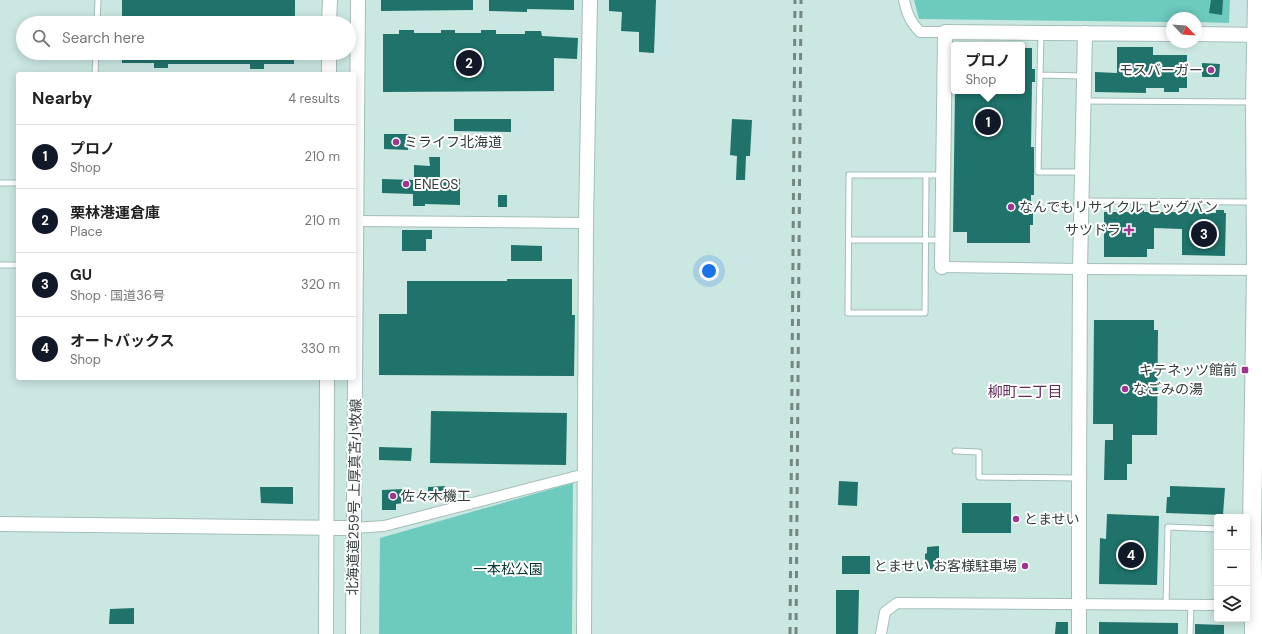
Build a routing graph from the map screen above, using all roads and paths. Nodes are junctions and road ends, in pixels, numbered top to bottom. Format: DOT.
graph roads {
  1 [pos="98,0"];
  2 [pos="330,0"];
  3 [pos="358,0"];
  4 [pos="590,0"];
  5 [pos="904,0"];
  6 [pos="1257,0"];
  7 [pos="97,16"];
  8 [pos="329,16"];
  9 [pos="945,32"];
  10 [pos="1041,33"];
  11 [pos="1085,33"];
  12 [pos="1166,34"];
  13 [pos="1202,34"];
  14 [pos="1259,35"];
  15 [pos="96,60"];
  16 [pos="329,60"];
  17 [pos="95,72"];
  18 [pos="329,72"];
  19 [pos="1040,75"];
  20 [pos="1084,76"];
  21 [pos="1083,101"];
  22 [pos="1255,102"];
  23 [pos="1082,172"];
  24 [pos="926,176"];
  25 [pos="943,176"];
  26 [pos="0,183"];
  27 [pos="16,183"];
  28 [pos="1081,202"];
  29 [pos="1256,202"];
  30 [pos="356,221"];
  31 [pos="586,223"];
  32 [pos="849,240"];
  33 [pos="926,240"];
  34 [pos="942,240"];
  35 [pos="0,265"];
  36 [pos="16,265"];
  37 [pos="942,266"];
  38 [pos="1080,269"];
  39 [pos="1259,269"];
  40 [pos="328,380"];
  41 [pos="354,380"];
  42 [pos="955,451"];
  43 [pos="585,474"];
  44 [pos="1079,478"];
  45 [pos="0,524"];
  46 [pos="327,528"];
  47 [pos="353,528"];
  48 [pos="1214,529"];
  49 [pos="1250,530"];
  50 [pos="1080,605"];
  51 [pos="1166,605"];
  52 [pos="1191,605"];
  53 [pos="1214,605"];
  54 [pos="1254,605"];
  55 [pos="326,634"];
  56 [pos="353,634"];
  57 [pos="584,634"];
  58 [pos="881,634"];
  59 [pos="1079,634"];
  60 [pos="1190,634"];
  61 [pos="1254,634"];
  1 -- 7 [label="lane"];
  2 -- 8 [label="street"];
  3 -- 30 [label="street, 北海道道259号 上厚真苫小牧線"];
  4 -- 31 [label="street"];
  5 -- 9 [label="street"];
  6 -- 14 [label="highway"];
  9 -- 10 [label="street"];
  9 -- 25 [label="street"];
  10 -- 11 [label="street"];
  10 -- 19 [label="lane"];
  11 -- 12 [label="street"];
  11 -- 20 [label="street"];
  13 -- 14 [label="street"];
  14 -- 22 [label="highway"];
  15 -- 17 [label="lane"];
  16 -- 18 [label="street"];
  19 -- 20 [label="lane"];
  19 -- 23 [label="lane"];
  20 -- 21 [label="street"];
  21 -- 22 [label="lane"];
  21 -- 23 [label="street"];
  22 -- 29 [label="highway"];
  23 -- 28 [label="street"];
  24 -- 25 [label="lane"];
  24 -- 32 [label="lane"];
  24 -- 33 [label="lane"];
  25 -- 34 [label="street"];
  26 -- 27 [label="lane"];
  28 -- 29 [label="lane"];
  28 -- 38 [label="street"];
  29 -- 39 [label="highway"];
  30 -- 31 [label="street"];
  31 -- 43 [label="street"];
  32 -- 33 [label="lane"];
  32 -- 33 [label="lane"];
  33 -- 34 [label="lane"];
  34 -- 37 [label="street"];
  35 -- 36 [label="lane"];
  37 -- 38 [label="street"];
  38 -- 39 [label="street"];
  38 -- 44 [label="street"];
  39 -- 49 [label="highway"];
  40 -- 46 [label="street, 北海道道259号 上厚真苫小牧線"];
  41 -- 47 [label="street, 北海道道259号 上厚真苫小牧線"];
  42 -- 44 [label="lane"];
  43 -- 47 [label="street"];
  43 -- 57 [label="street"];
  44 -- 50 [label="street"];
  45 -- 46 [label="street"];
  46 -- 47 [label="street"];
  46 -- 55 [label="street, 北海道道259号 上厚真苫小牧線"];
  47 -- 56 [label="street, 北海道道259号 上厚真苫小牧線"];
  48 -- 51 [label="lane"];
  49 -- 54 [label="highway"];
  50 -- 51 [label="street"];
  50 -- 58 [label="street"];
  50 -- 59 [label="street"];
  51 -- 52 [label="street"];
  52 -- 53 [label="street"];
  52 -- 60 [label="lane"];
  54 -- 61 [label="highway"];
}
